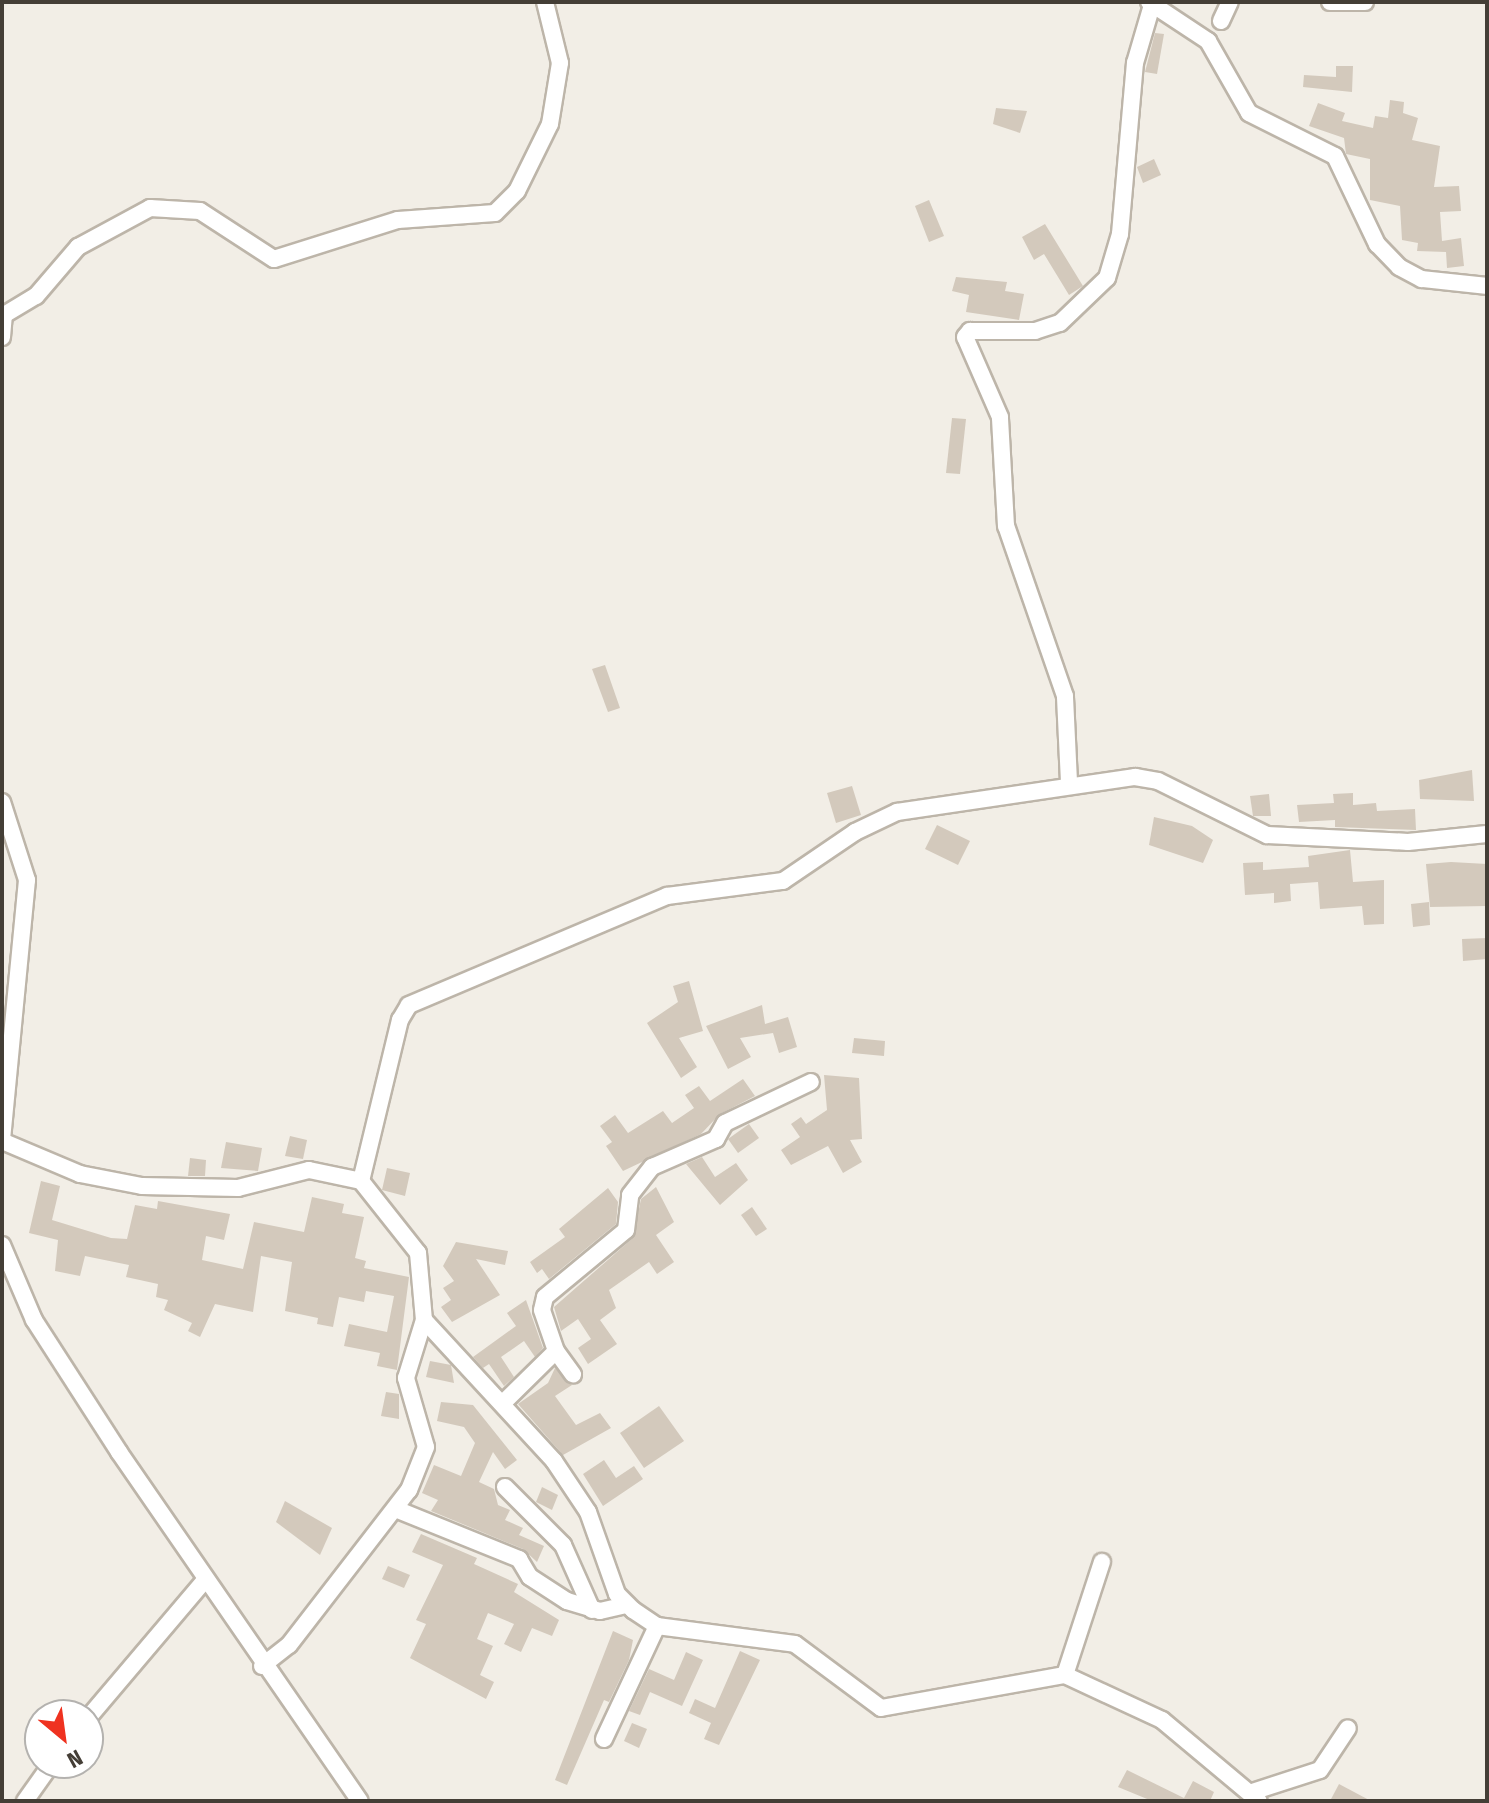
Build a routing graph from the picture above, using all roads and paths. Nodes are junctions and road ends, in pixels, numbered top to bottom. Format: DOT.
graph roads {
  1 [pos="545,2"];
  2 [pos="1230,2"];
  3 [pos="1330,2"];
  4 [pos="1365,2"];
  5 [pos="1151,4"];
  6 [pos="1221,21"];
  7 [pos="1487,286"];
  8 [pos="3,313"];
  9 [pos="2,337"];
  10 [pos="1069,782"];
  11 [pos="2,802"];
  12 [pos="1487,834"];
  13 [pos="811,1082"];
  14 [pos="2,1140"];
  15 [pos="361,1181"];
  16 [pos="2,1245"];
  17 [pos="424,1320"];
  18 [pos="556,1351"];
  19 [pos="573,1374"];
  20 [pos="503,1403"];
  21 [pos="505,1487"];
  22 [pos="398,1510"];
  23 [pos="1102,1562"];
  24 [pos="206,1579"];
  25 [pos="627,1605"];
  26 [pos="592,1610"];
  27 [pos="657,1626"];
  28 [pos="262,1666"];
  29 [pos="1065,1675"];
  30 [pos="104,1699"];
  31 [pos="1348,1728"];
  32 [pos="604,1739"];
  33 [pos="41,1779"];
  34 [pos="1256,1796"];
  35 [pos="25,1801"];
  36 [pos="360,1801"];
  1 -- 8 [label="street"];
  2 -- 6 [label="street"];
  3 -- 4 [label="street"];
  5 -- 7 [label="street"];
  5 -- 10 [label="street"];
  8 -- 9 [label="street"];
  10 -- 12 [label="street"];
  10 -- 15 [label="street"];
  11 -- 14 [label="street"];
  13 -- 18 [label="street"];
  14 -- 15 [label="street"];
  15 -- 17 [label="street"];
  16 -- 24 [label="street"];
  17 -- 20 [label="street"];
  17 -- 22 [label="street"];
  18 -- 19 [label="street"];
  18 -- 20 [label="street"];
  20 -- 25 [label="street"];
  21 -- 26 [label="street"];
  22 -- 26 [label="street"];
  22 -- 28 [label="street"];
  23 -- 29 [label="street"];
  24 -- 28 [label="street"];
  24 -- 30 [label="street"];
  25 -- 26 [label="street"];
  25 -- 27 [label="street"];
  27 -- 29 [label="street"];
  27 -- 32 [label="street"];
  28 -- 36 [label="street"];
  29 -- 34 [label="street"];
  31 -- 34 [label="street"];
  33 -- 35 [label="street"];
}
